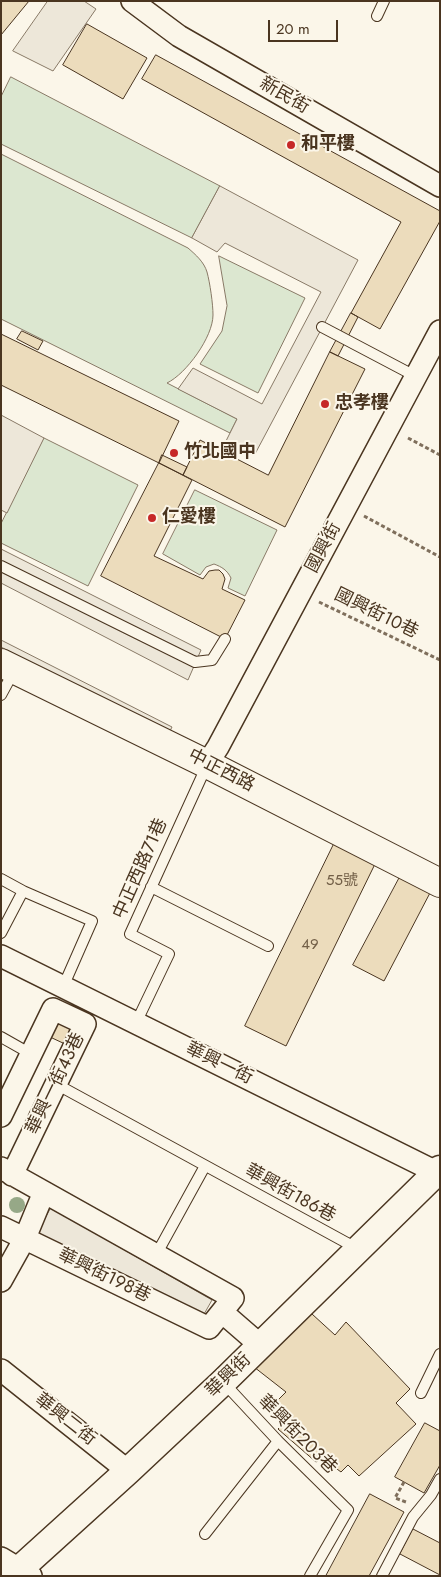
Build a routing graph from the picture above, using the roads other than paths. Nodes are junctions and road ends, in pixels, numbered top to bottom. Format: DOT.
graph roads {
  1 [pos="132,1"];
  2 [pos="384,1"];
  3 [pos="377,16"];
  4 [pos="440,186"];
  5 [pos="322,327"];
  6 [pos="440,331"];
  7 [pos="415,376"];
  8 [pos="1,566"];
  9 [pos="225,639"];
  10 [pos="8,667"];
  11 [pos="1,695"];
  12 [pos="208,764"];
  13 [pos="1,879"];
  14 [pos="440,883"];
  15 [pos="151,887"];
  16 [pos="23,891"];
  17 [pos="1,934"];
  18 [pos="268,946"];
  19 [pos="1,956"];
  20 [pos="62,987"];
  21 [pos="136,1023"];
  22 [pos="1,1037"];
  23 [pos="31,1054"];
  24 [pos="56,1084"];
  25 [pos="1,1116"];
  26 [pos="205,1166"];
  27 [pos="438,1171"];
  28 [pos="7,1172"];
  29 [pos="44,1192"];
  30 [pos="1,1227"];
  31 [pos="25,1238"];
  32 [pos="359,1250"];
  33 [pos="156,1255"];
  34 [pos="1,1281"];
  35 [pos="222,1312"];
  36 [pos="264,1350"];
  37 [pos="440,1354"];
  38 [pos="1,1370"];
  39 [pos="223,1382"];
  40 [pos="422,1393"];
  41 [pos="278,1441"];
  42 [pos="128,1470"];
  43 [pos="440,1479"];
  44 [pos="205,1534"];
  45 [pos="16,1570"];
  46 [pos="310,1576"];
  47 [pos="382,1576"];
  1 -- 4 [label="street, 新民街"];
  2 -- 3 [label="lane"];
  5 -- 7 [label="lane"];
  6 -- 7 [label="street, 國興街"];
  7 -- 12 [label="street, 國興街"];
  8 -- 9 [label="lane"];
  10 -- 11 [label="lane"];
  10 -- 12 [label="main road, 中正西路"];
  12 -- 14 [label="main road, 中正西路"];
  12 -- 15 [label="lane, 中正西路71巷"];
  13 -- 16 [label="lane"];
  15 -- 18 [label="lane"];
  15 -- 21 [label="lane, 中正西路71巷"];
  16 -- 17 [label="lane"];
  16 -- 20 [label="lane"];
  19 -- 20 [label="street, 華興一街"];
  20 -- 21 [label="street, 華興一街"];
  21 -- 27 [label="street, 華興一街"];
  22 -- 23 [label="lane"];
  23 -- 24 [label="street, 華興一街43巷"];
  23 -- 25 [label="street, 華興一街43巷"];
  24 -- 26 [label="lane, 華興街186巷"];
  24 -- 28 [label="street, 華興一街43巷"];
  26 -- 32 [label="lane, 華興街186巷"];
  26 -- 33 [label="lane"];
  27 -- 32 [label="street, 華興街"];
  28 -- 29 [label="street"];
  29 -- 31 [label="street"];
  29 -- 33 [label="street"];
  30 -- 31 [label="street"];
  31 -- 34 [label="street"];
  31 -- 35 [label="street, 華興街198巷"];
  32 -- 36 [label="street, 華興街"];
  33 -- 35 [label="street"];
  35 -- 36 [label="street"];
  36 -- 39 [label="street, 華興街"];
  37 -- 40 [label="lane"];
  38 -- 42 [label="street, 華興二街"];
  39 -- 41 [label="lane, 華興街203巷"];
  39 -- 42 [label="street, 華興街"];
  41 -- 44 [label="lane"];
  41 -- 46 [label="lane, 華興街203巷"];
  42 -- 45 [label="street, 華興街"];
  43 -- 47 [label="lane"];
}
